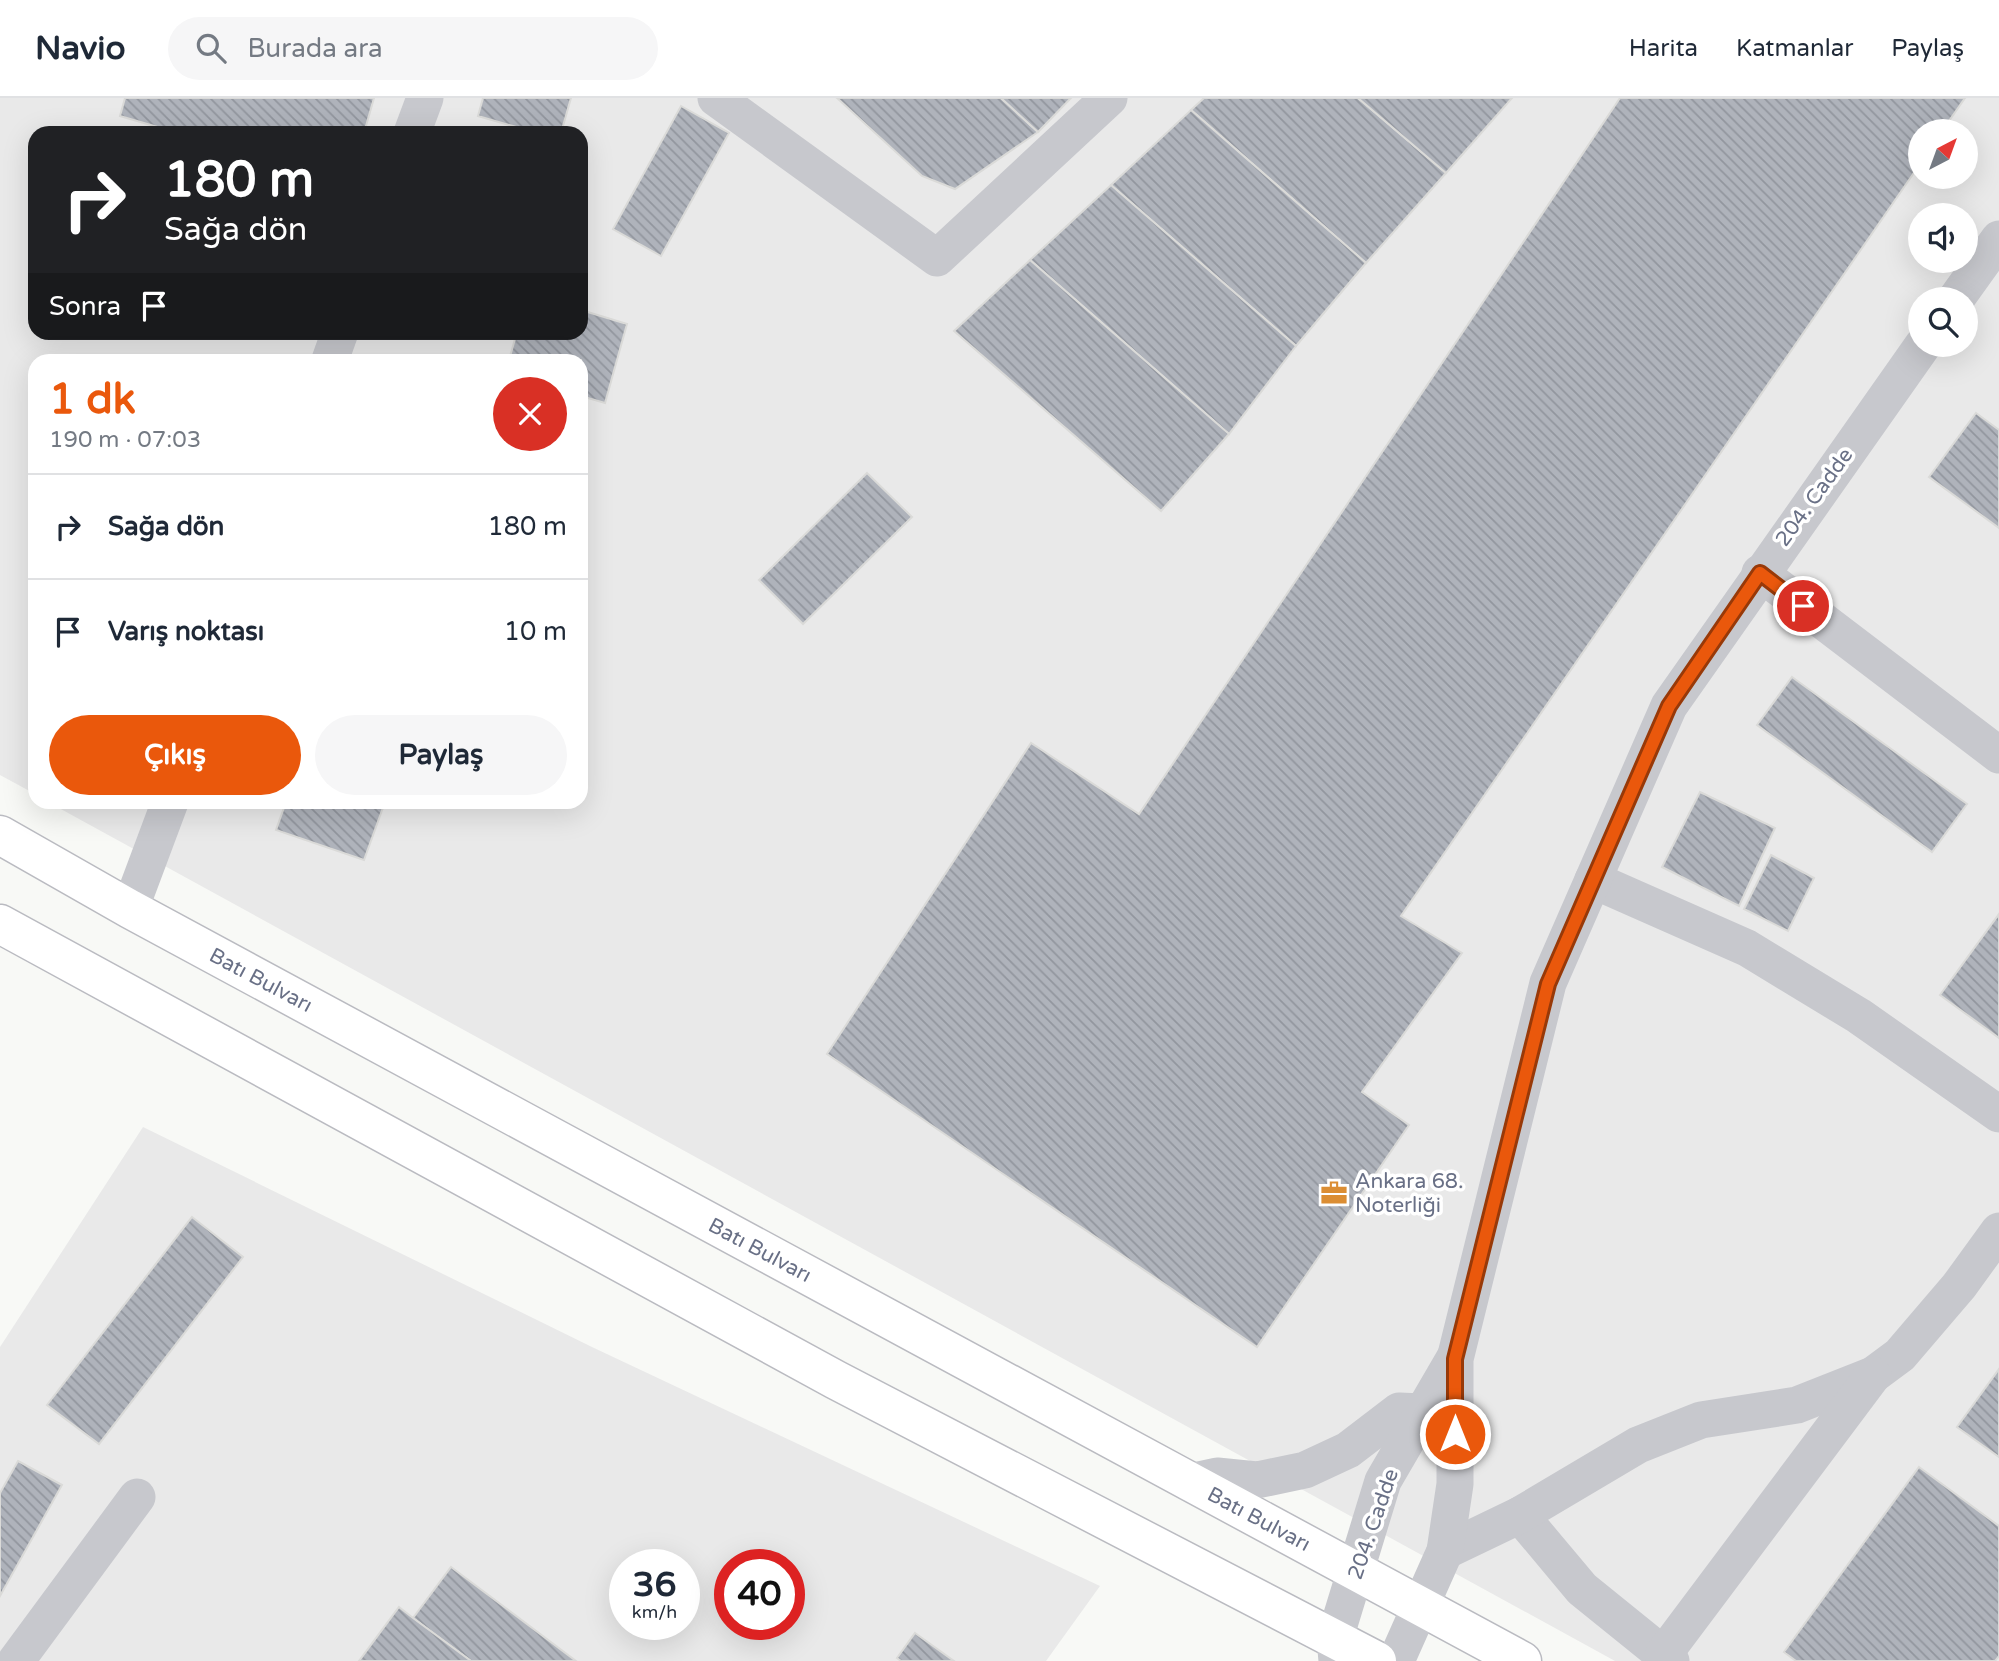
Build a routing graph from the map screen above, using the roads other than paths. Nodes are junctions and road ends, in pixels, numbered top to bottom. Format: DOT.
graph roads {
  1 [pos="425,98"];
  2 [pos="716,98"];
  3 [pos="1109,98"];
  4 [pos="415,126"];
  5 [pos="1999,239"];
  6 [pos="1965,287"];
  7 [pos="1914,357"];
  8 [pos="1760,573"];
  9 [pos="1999,755"];
  10 [pos="167,809"];
  11 [pos="0,835"];
  12 [pos="1593,880"];
  13 [pos="130,909"];
  14 [pos="0,924"];
  15 [pos="1999,1114"];
  16 [pos="1999,1231"];
  17 [pos="1455,1359"];
  18 [pos="1873,1375"];
  19 [pos="1423,1412"];
  20 [pos="1189,1482"];
  21 [pos="137,1497"];
  22 [pos="1520,1515"];
  23 [pos="1445,1551"];
  24 [pos="1355,1571"];
  25 [pos="1422,1607"];
  26 [pos="1336,1650"];
  27 [pos="1667,1658"];
  28 [pos="16,1661"];
  29 [pos="1377,1661"];
  30 [pos="1396,1661"];
  31 [pos="1522,1661"];
  1 -- 4 [label="street"];
  2 -- 3 [label="street"];
  5 -- 6 [label="street"];
  7 -- 8 [label="street, 204. Cadde"];
  8 -- 9 [label="street"];
  8 -- 12 [label="street, 204. Cadde"];
  10 -- 13 [label="street"];
  11 -- 13 [label="main road, Batı Bulvarı"];
  12 -- 15 [label="street"];
  12 -- 17 [label="street, 204. Cadde"];
  13 -- 20 [label="main road, Batı Bulvarı"];
  14 -- 26 [label="main road"];
  16 -- 18 [label="street"];
  17 -- 19 [label="street, 204. Cadde"];
  17 -- 23 [label="street, 204. Cadde"];
  18 -- 22 [label="street"];
  18 -- 27 [label="street"];
  19 -- 20 [label="street"];
  19 -- 24 [label="street, 204. Cadde"];
  20 -- 24 [label="main road, Batı Bulvarı"];
  21 -- 28 [label="street"];
  22 -- 23 [label="street"];
  22 -- 27 [label="street"];
  23 -- 25 [label="street, 204. Cadde"];
  24 -- 25 [label="main road, Batı Bulvarı"];
  24 -- 26 [label="street, 204. Cadde"];
  25 -- 30 [label="street, 204. Cadde"];
  25 -- 31 [label="main road, Batı Bulvarı"];
  26 -- 29 [label="main road"];
}
